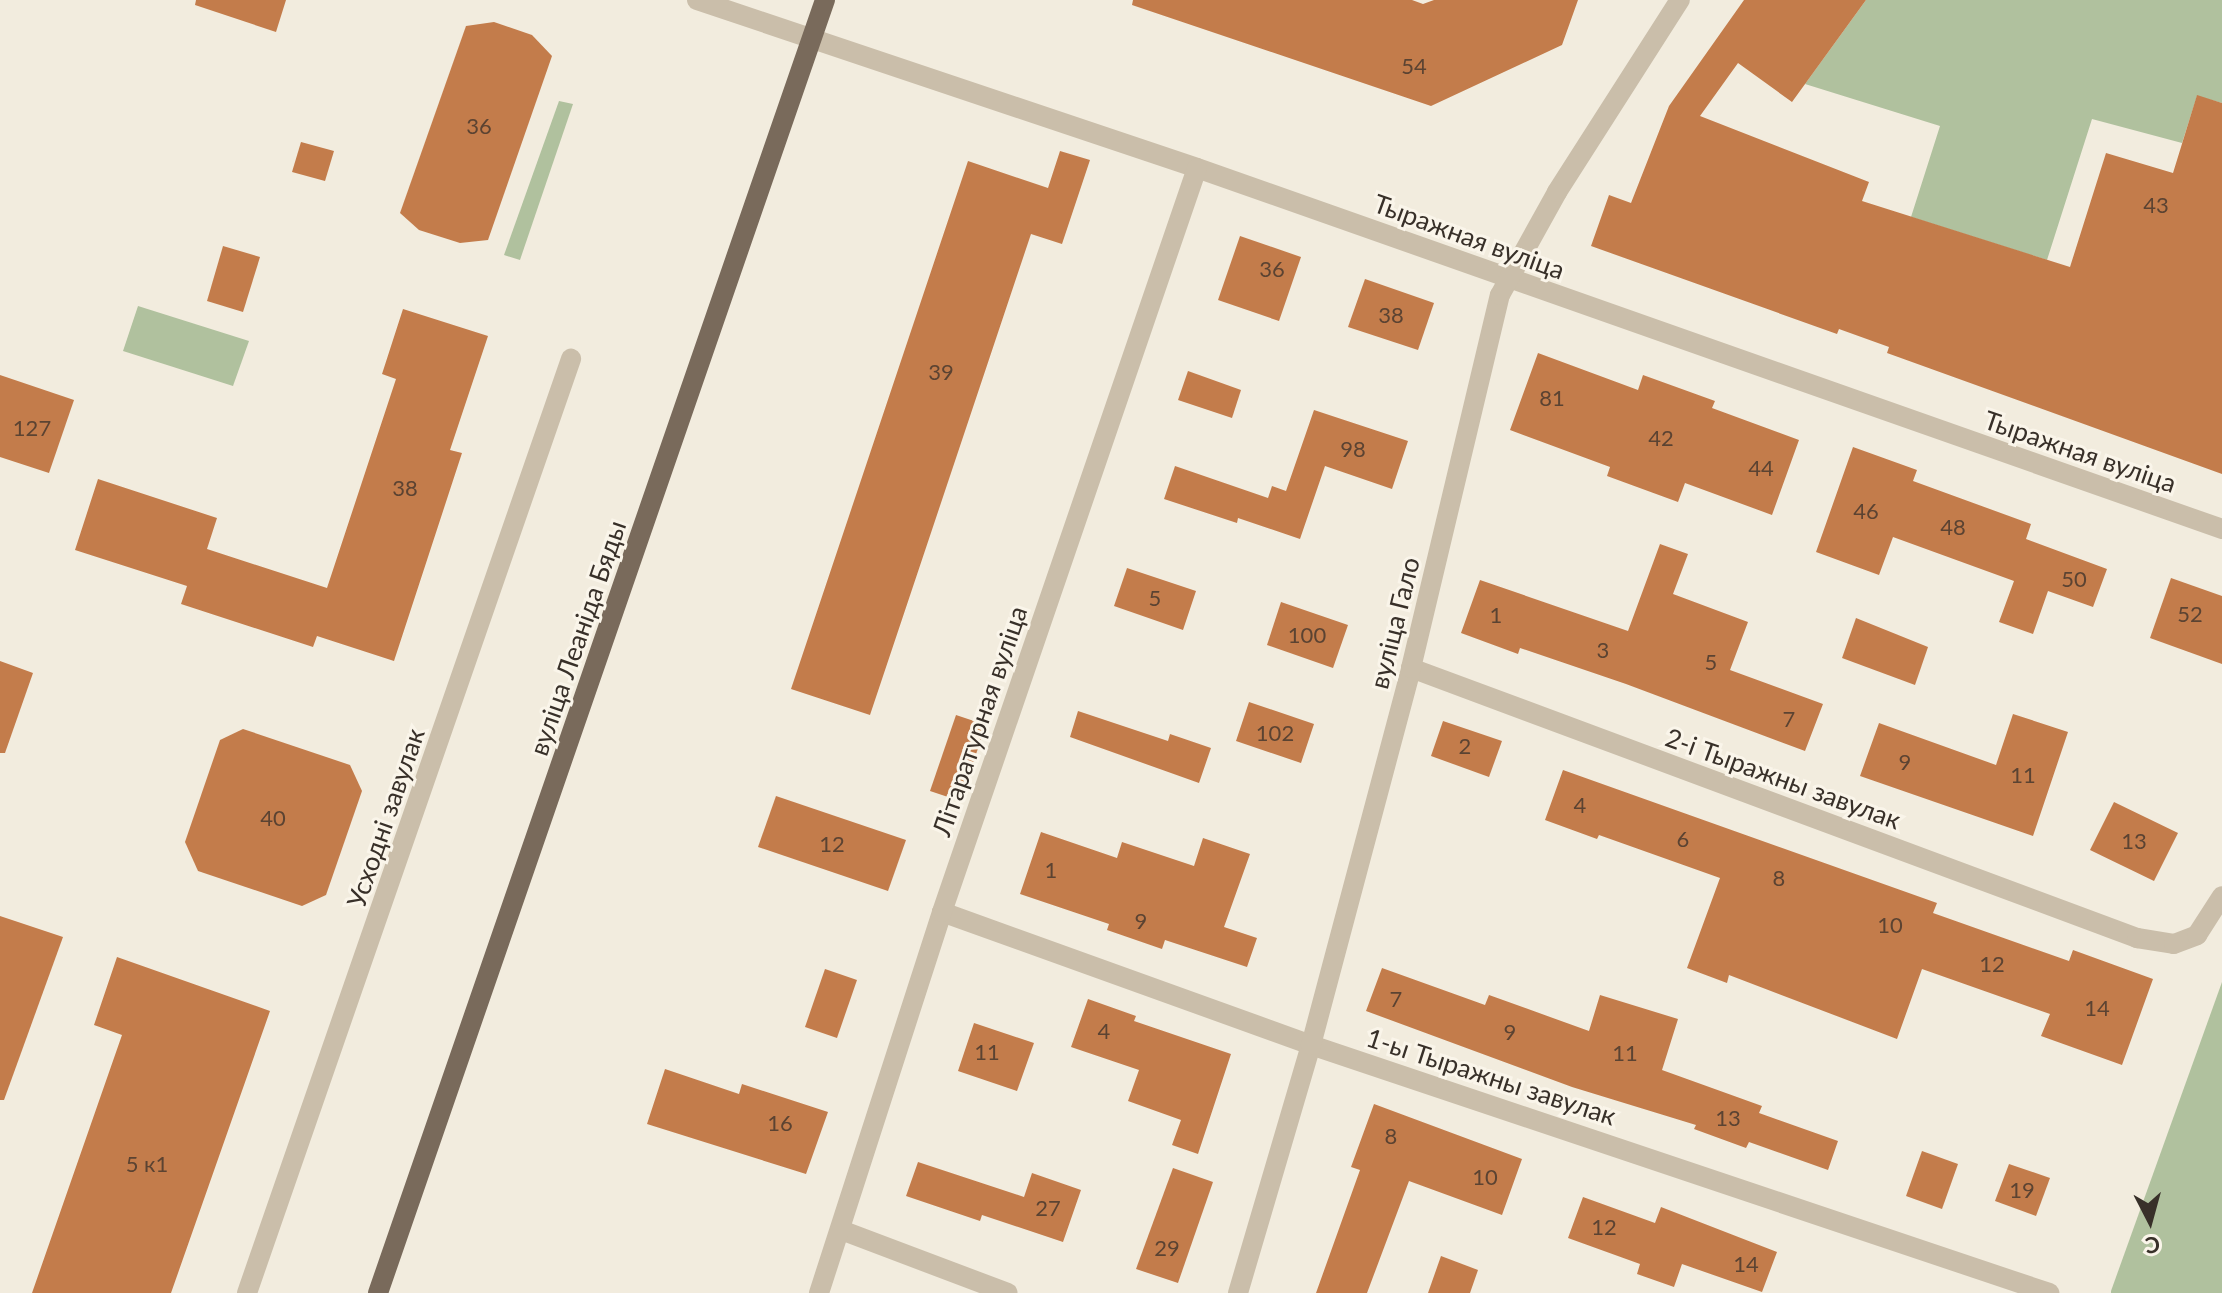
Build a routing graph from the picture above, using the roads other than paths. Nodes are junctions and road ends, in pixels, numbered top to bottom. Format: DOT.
graph roads {
  1 [pos="697,0"];
  2 [pos="825,0"];
  3 [pos="1680,0"];
  4 [pos="811,40"];
  5 [pos="1197,168"];
  6 [pos="1508,278"];
  7 [pos="571,359"];
  8 [pos="2222,529"];
  9 [pos="1411,668"];
  10 [pos="2222,896"];
  11 [pos="942,912"];
  12 [pos="1311,1045"];
  13 [pos="841,1230"];
  14 [pos="247,1293"];
  15 [pos="378,1293"];
  16 [pos="819,1293"];
  17 [pos="1008,1293"];
  18 [pos="1238,1293"];
  19 [pos="2049,1293"];
  1 -- 4 [label="street, Тыражная вуліца"];
  2 -- 4 [label="main road, вуліца Леаніда Бяды"];
  3 -- 6 [label="street, вуліца Гало"];
  4 -- 5 [label="street, Тыражная вуліца"];
  4 -- 15 [label="main road, вуліца Леаніда Бяды"];
  5 -- 6 [label="street, Тыражная вуліца"];
  5 -- 11 [label="street, Літаратурная вуліца"];
  6 -- 8 [label="street, Тыражная вуліца"];
  6 -- 9 [label="street, вуліца Гало"];
  7 -- 14 [label="street, Усходні завулак"];
  9 -- 10 [label="street, 2-і Тыражны завулак"];
  9 -- 12 [label="street, вуліца Гало"];
  11 -- 12 [label="street, 1-ы Тыражны завулак"];
  11 -- 13 [label="street, Літаратурная вуліца"];
  12 -- 18 [label="street, вуліца Гало"];
  12 -- 19 [label="street, 1-ы Тыражны завулак"];
  13 -- 16 [label="street, Літаратурная вуліца"];
  13 -- 17 [label="street"];
}
